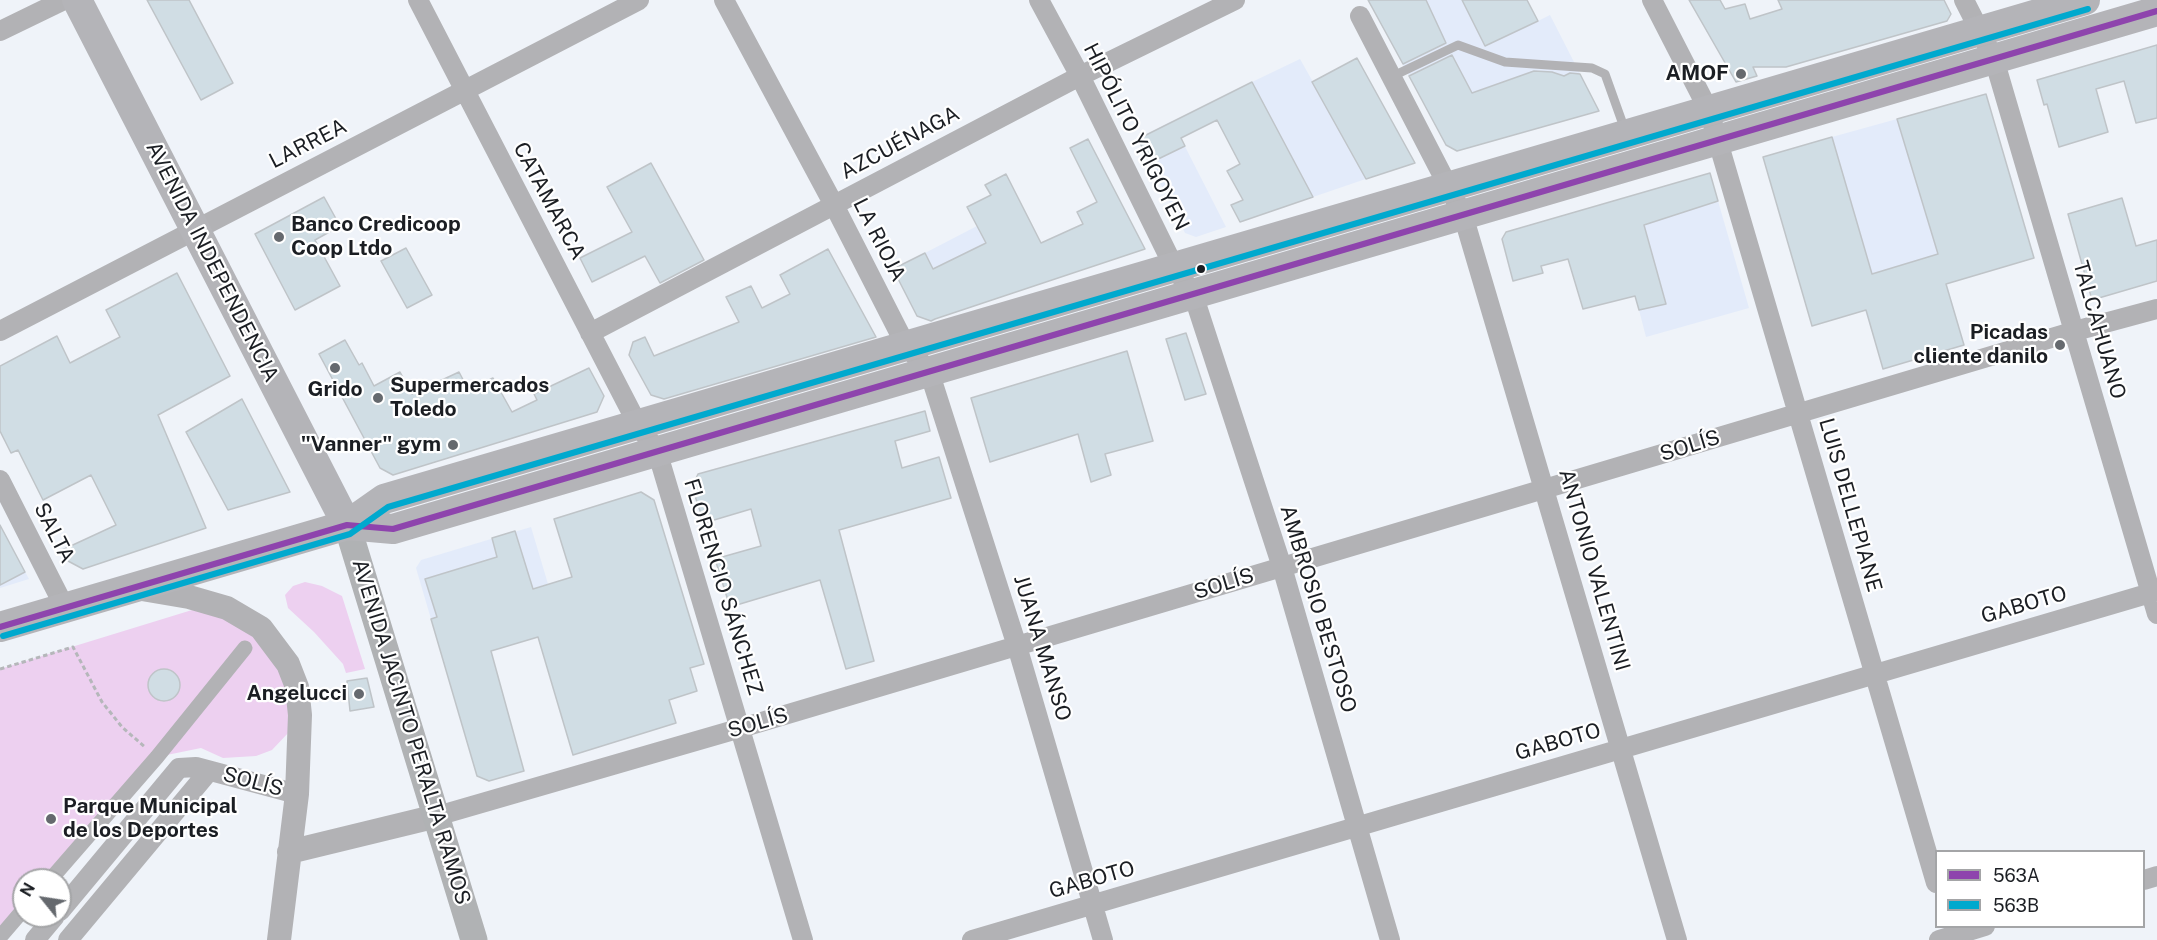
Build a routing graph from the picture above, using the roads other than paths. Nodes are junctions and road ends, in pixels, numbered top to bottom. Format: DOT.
graph roads {
  1 [pos="64,0"];
  2 [pos="77,0"];
  3 [pos="418,0"];
  4 [pos="639,0"];
  5 [pos="724,0"];
  6 [pos="1039,0"];
  7 [pos="1235,0"];
  8 [pos="1652,0"];
  9 [pos="1964,0"];
  10 [pos="2085,0"];
  11 [pos="2157,11"];
  12 [pos="1359,16"];
  13 [pos="0,31"];
  14 [pos="1980,31"];
  15 [pos="1994,59"];
  16 [pos="1080,76"];
  17 [pos="1391,77"];
  18 [pos="464,90"];
  19 [pos="1709,111"];
  20 [pos="1627,135"];
  21 [pos="1717,140"];
  22 [pos="1448,187"];
  23 [pos="834,205"];
  24 [pos="1463,215"];
  25 [pos="196,230"];
  26 [pos="1174,267"];
  27 [pos="1193,294"];
  28 [pos="2157,309"];
  29 [pos="0,331"];
  30 [pos="2074,331"];
  31 [pos="590,333"];
  32 [pos="906,346"];
  33 [pos="929,371"];
  34 [pos="1798,413"];
  35 [pos="638,424"];
  36 [pos="657,451"];
  37 [pos="0,480"];
  38 [pos="1545,489"];
  39 [pos="347,525"];
  40 [pos="1282,567"];
  41 [pos="134,588"];
  42 [pos="2154,592"];
  43 [pos="64,608"];
  44 [pos="2157,614"];
  45 [pos="0,627"];
  46 [pos="1017,646"];
  47 [pos="245,648"];
  48 [pos="1875,674"];
  49 [pos="741,728"];
  50 [pos="1621,749"];
  51 [pos="210,771"];
  52 [pos="297,794"];
  53 [pos="437,816"];
  54 [pos="1357,826"];
  55 [pos="289,852"];
  56 [pos="60,868"];
  57 [pos="1935,880"];
  58 [pos="72,897"];
  59 [pos="1093,904"];
  60 [pos="12,923"];
  61 [pos="46,928"];
  62 [pos="1981,928"];
  63 [pos="1949,936"];
  64 [pos="0,937"];
  65 [pos="35,940"];
  66 [pos="68,940"];
  67 [pos="279,940"];
  68 [pos="474,940"];
  69 [pos="803,940"];
  70 [pos="972,940"];
  71 [pos="1103,940"];
  72 [pos="1390,940"];
  73 [pos="1677,940"];
  1 -- 13 [label="street"];
  2 -- 25 [label="main road, AVENIDA INDEPENDENCIA"];
  3 -- 18 [label="street, CATAMARCA"];
  4 -- 18 [label="street, LARREA"];
  5 -- 23 [label="street, LA RIOJA"];
  6 -- 16 [label="street, HIPÓLITO YRIGOYEN"];
  7 -- 16 [label="street, AZCUÉNAGA"];
  8 -- 19 [label="street, LUIS DELLEPIANE"];
  9 -- 14 [label="street, TALCAHUANO"];
  10 -- 14 [label="main road"];
  11 -- 15 [label="main road"];
  12 -- 17 [label="street, ANTONIO VALENTINI"];
  14 -- 15 [label="street, TALCAHUANO"];
  14 -- 19 [label="main road"];
  15 -- 21 [label="main road"];
  15 -- 30 [label="street, TALCAHUANO"];
  16 -- 23 [label="street, AZCUÉNAGA"];
  16 -- 26 [label="street, HIPÓLITO YRIGOYEN"];
  17 -- 20 [label="lane"];
  17 -- 22 [label="street, ANTONIO VALENTINI"];
  18 -- 25 [label="street, LARREA"];
  18 -- 31 [label="street, CATAMARCA"];
  19 -- 20 [label="main road"];
  19 -- 21 [label="street, LUIS DELLEPIANE"];
  20 -- 22 [label="main road"];
  21 -- 24 [label="main road"];
  21 -- 34 [label="street, LUIS DELLEPIANE"];
  22 -- 24 [label="street, ANTONIO VALENTINI"];
  22 -- 26 [label="main road"];
  23 -- 31 [label="street, AZCUÉNAGA"];
  23 -- 32 [label="street, LA RIOJA"];
  24 -- 27 [label="main road"];
  24 -- 38 [label="street, ANTONIO VALENTINI"];
  25 -- 29 [label="street, LARREA"];
  25 -- 39 [label="main road, AVENIDA INDEPENDENCIA"];
  26 -- 27 [label="street, HIPÓLITO YRIGOYEN"];
  26 -- 32 [label="main road"];
  27 -- 33 [label="main road"];
  27 -- 40 [label="street, AMBROSIO BESTOSO"];
  28 -- 30 [label="street, SOLÍS"];
  30 -- 34 [label="street, SOLÍS"];
  30 -- 42 [label="street, TALCAHUANO"];
  31 -- 35 [label="street, CATAMARCA"];
  32 -- 33 [label="street, LA RIOJA"];
  32 -- 35 [label="main road"];
  33 -- 36 [label="main road"];
  33 -- 46 [label="street, JUANA MANSO"];
  34 -- 38 [label="street, SOLÍS"];
  34 -- 48 [label="street, LUIS DELLEPIANE"];
  35 -- 36 [label="street, FLORENCIO SÁNCHEZ"];
  35 -- 39 [label="main road"];
  36 -- 39 [label="main road"];
  36 -- 49 [label="street, FLORENCIO SÁNCHEZ"];
  37 -- 43 [label="street, SALTA"];
  38 -- 40 [label="street, SOLÍS"];
  38 -- 50 [label="street, ANTONIO VALENTINI"];
  39 -- 41 [label="main road"];
  39 -- 53 [label="main road, AVENIDA JACINTO PERALTA RAMOS"];
  40 -- 46 [label="street, SOLÍS"];
  40 -- 54 [label="street, AMBROSIO BESTOSO"];
  41 -- 43 [label="main road"];
  41 -- 52 [label="street"];
  42 -- 44 [label="street, TALCAHUANO"];
  42 -- 48 [label="street, GABOTO"];
  43 -- 45 [label="main road"];
  46 -- 49 [label="street, SOLÍS"];
  46 -- 59 [label="street, JUANA MANSO"];
  47 -- 56 [label="street"];
  48 -- 50 [label="street, GABOTO"];
  48 -- 57 [label="street, LUIS DELLEPIANE"];
  49 -- 53 [label="street, SOLÍS"];
  49 -- 69 [label="street, FLORENCIO SÁNCHEZ"];
  50 -- 54 [label="street, GABOTO"];
  50 -- 73 [label="street, ANTONIO VALENTINI"];
  51 -- 52 [label="street, SOLÍS"];
  51 -- 58 [label="street, SOLÍS"];
  51 -- 66 [label="street"];
  52 -- 55 [label="street"];
  53 -- 55 [label="street, SOLÍS"];
  53 -- 68 [label="main road, AVENIDA JACINTO PERALTA RAMOS"];
  54 -- 59 [label="street, GABOTO"];
  54 -- 72 [label="street, AMBROSIO BESTOSO"];
  55 -- 67 [label="street"];
  59 -- 70 [label="street, GABOTO"];
  59 -- 71 [label="street, JUANA MANSO"];
  60 -- 64 [label="street"];
  61 -- 65 [label="street"];
  62 -- 63 [label="street"];
}
